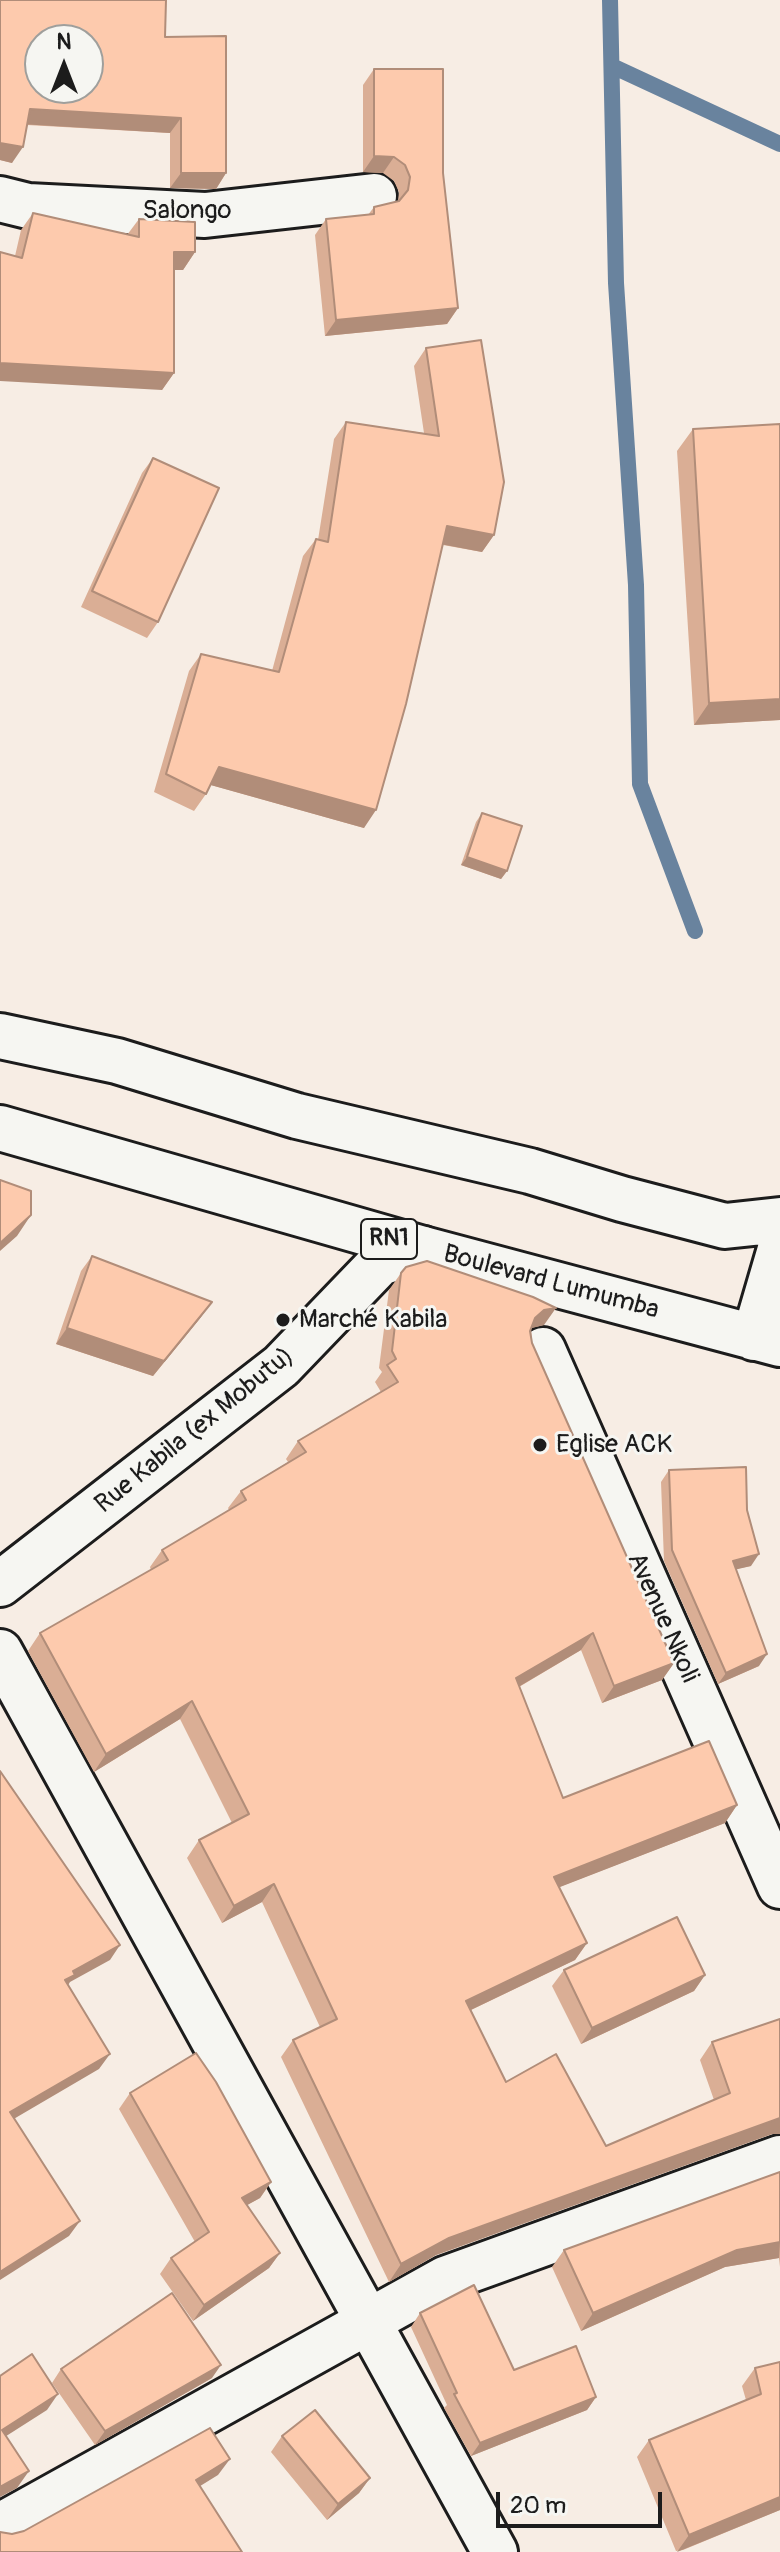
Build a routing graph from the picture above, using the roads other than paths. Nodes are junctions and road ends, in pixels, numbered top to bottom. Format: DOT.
graph roads {
  1 [pos="374,196"];
  2 [pos="0,199"];
  3 [pos="0,1036"];
  4 [pos="0,1128"];
  5 [pos="780,1220"];
  6 [pos="423,1249"];
  7 [pos="780,1249"];
  8 [pos="767,1341"];
  9 [pos="543,1350"];
  10 [pos="0,1584"];
  11 [pos="0,1652"];
  12 [pos="780,1886"];
  13 [pos="780,2158"];
  14 [pos="367,2321"];
  15 [pos="0,2526"];
  16 [pos="495,2552"];
  1 -- 2 [label="main road, Salongo"];
  3 -- 5 [label="main road"];
  4 -- 6 [label="main road, Boulevard Lumumba / RN1"];
  6 -- 8 [label="main road, Boulevard Lumumba / RN1"];
  6 -- 10 [label="main road, Rue Kabila (ex Mobutu)"];
  7 -- 8 [label="main road"];
  9 -- 12 [label="main road, Avenue Nkoli"];
  11 -- 14 [label="main road"];
  13 -- 14 [label="main road"];
  14 -- 15 [label="main road"];
  14 -- 16 [label="main road"];
}
